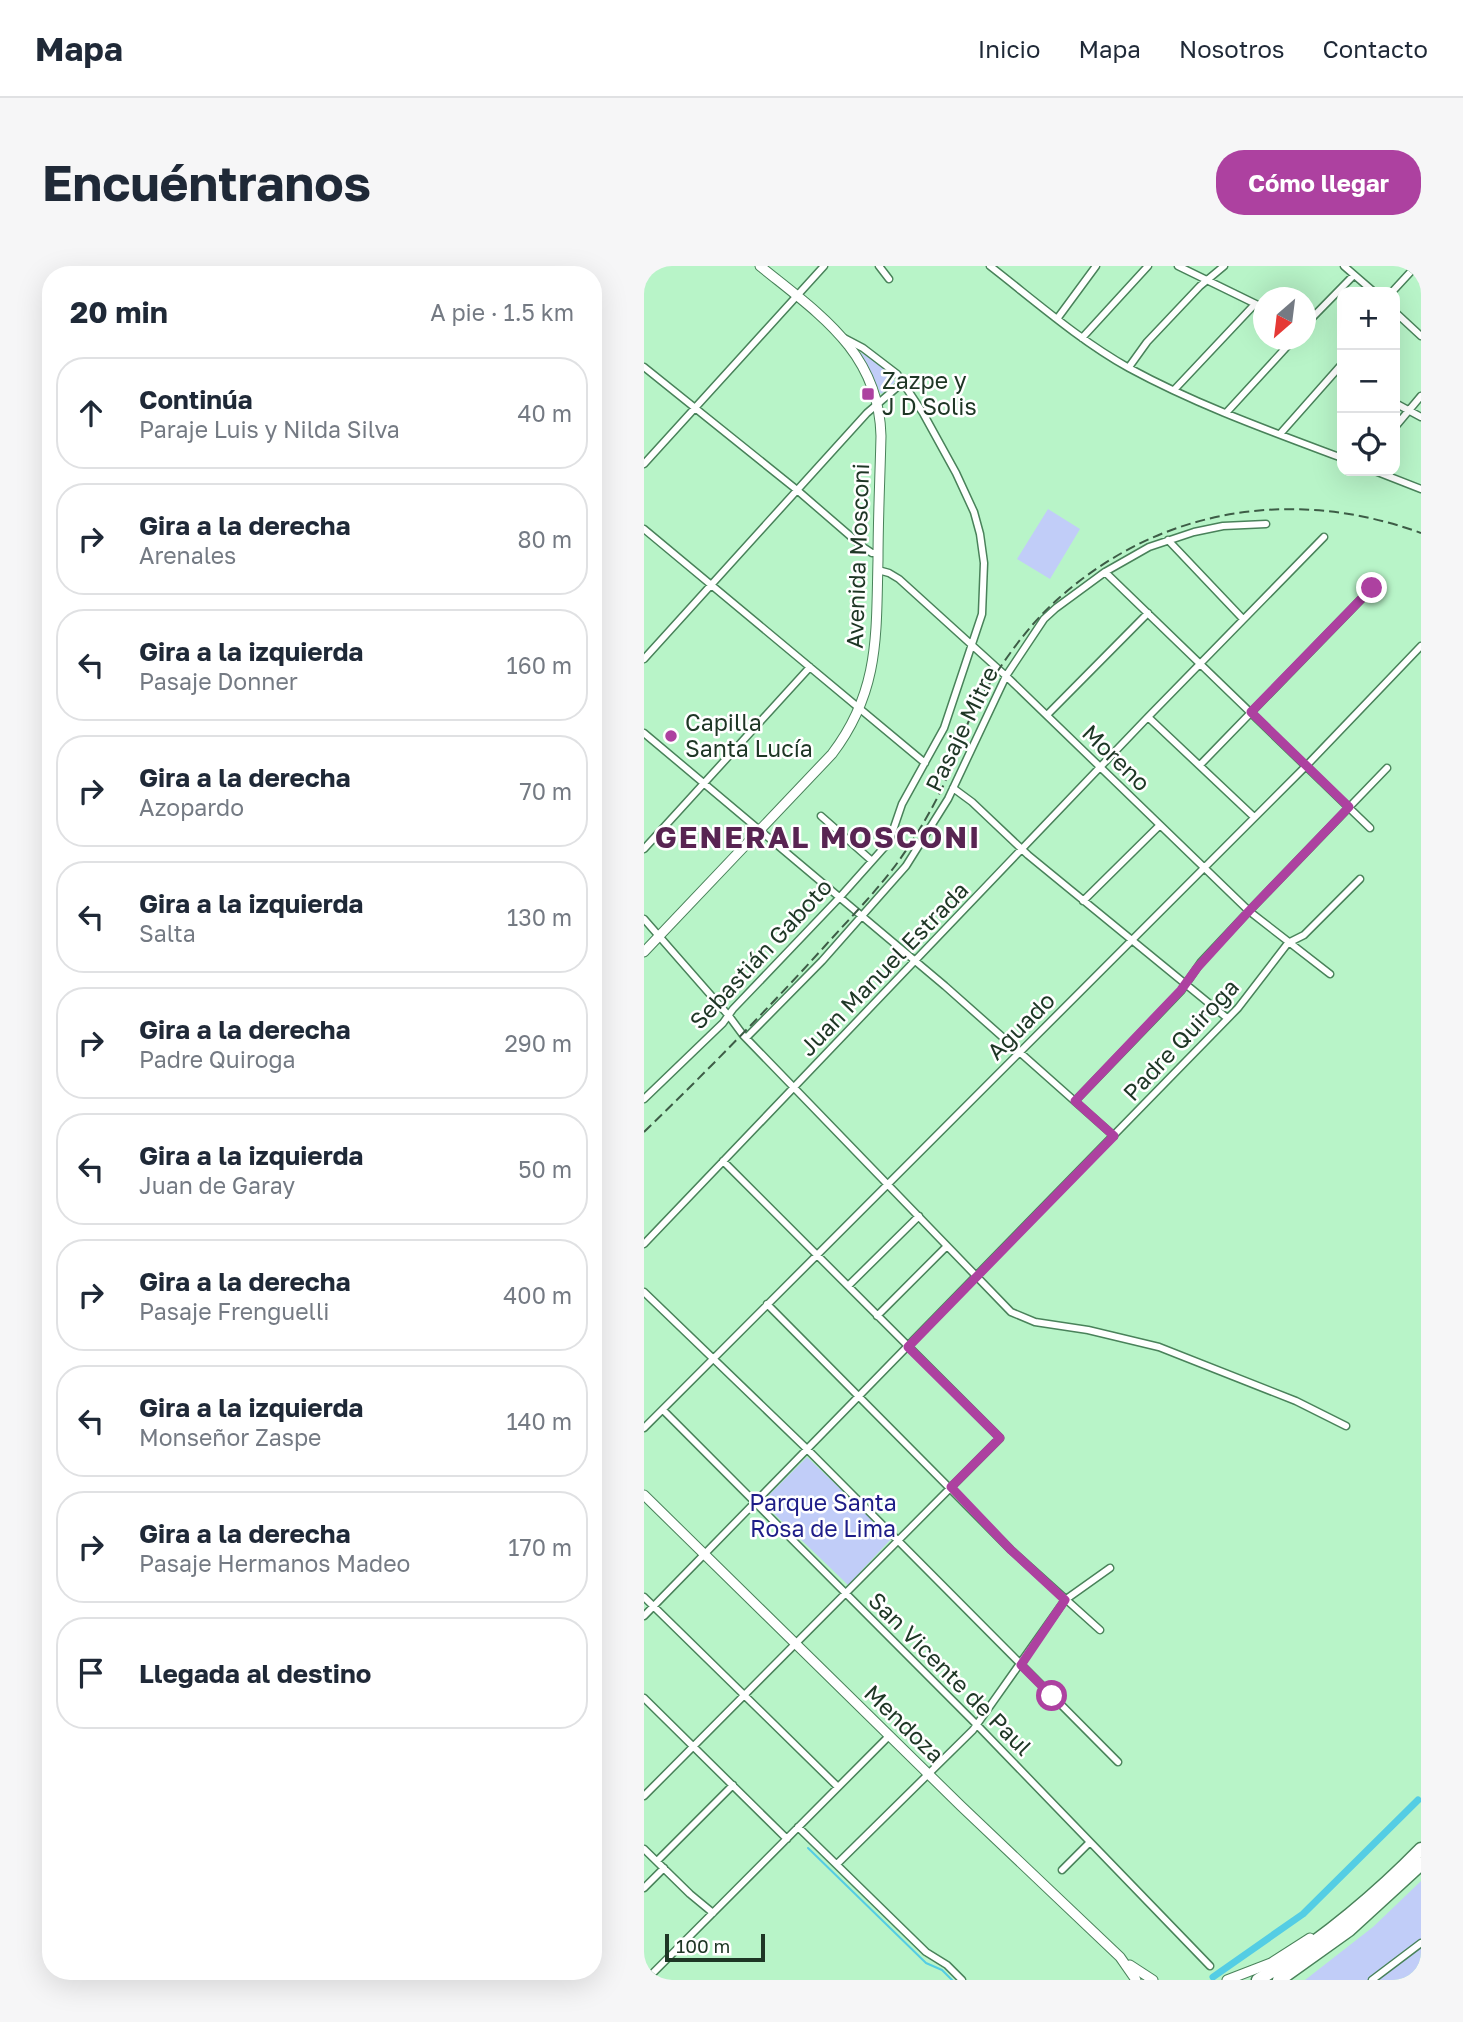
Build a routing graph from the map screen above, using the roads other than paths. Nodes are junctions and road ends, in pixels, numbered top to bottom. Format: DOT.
graph roads {
  1 [pos="649,266"];
  2 [pos="760,266"];
  3 [pos="824,266"];
  4 [pos="879,266"];
  5 [pos="990,266"];
  6 [pos="1096,266"];
  7 [pos="1148,266"];
  8 [pos="1178,266"];
  9 [pos="1224,266"];
  10 [pos="1344,266"];
  11 [pos="1416,266"];
  12 [pos="644,272"];
  13 [pos="1353,276"];
  14 [pos="889,279"];
  15 [pos="1208,281"];
  16 [pos="1367,287"];
  17 [pos="1397,287"];
  18 [pos="796,296"];
  19 [pos="1253,303"];
  20 [pos="1253,306"];
  21 [pos="1316,314"];
  22 [pos="1400,317"];
  23 [pos="1057,319"];
  24 [pos="1421,336"];
  25 [pos="844,338"];
  26 [pos="1083,338"];
  27 [pos="1284,350"];
  28 [pos="644,367"];
  29 [pos="1129,368"];
  30 [pos="1337,372"];
  31 [pos="902,383"];
  32 [pos="1174,390"];
  33 [pos="1421,396"];
  34 [pos="879,404"];
  35 [pos="1400,405"];
  36 [pos="696,409"];
  37 [pos="1408,410"];
  38 [pos="1226,413"];
  39 [pos="1421,417"];
  40 [pos="1400,421"];
  41 [pos="1280,434"];
  42 [pos="1337,456"];
  43 [pos="644,464"];
  44 [pos="1388,476"];
  45 [pos="1421,489"];
  46 [pos="797,490"];
  47 [pos="1266,524"];
  48 [pos="644,529"];
  49 [pos="1324,537"];
  50 [pos="1168,540"];
  51 [pos="878,553"];
  52 [pos="878,570"];
  53 [pos="1105,572"];
  54 [pos="712,585"];
  55 [pos="1372,588"];
  56 [pos="1148,613"];
  57 [pos="1242,619"];
  58 [pos="971,645"];
  59 [pos="1421,646"];
  60 [pos="644,659"];
  61 [pos="1200,663"];
  62 [pos="810,667"];
  63 [pos="1006,676"];
  64 [pos="859,708"];
  65 [pos="1251,712"];
  66 [pos="1047,715"];
  67 [pos="1148,716"];
  68 [pos="646,738"];
  69 [pos="925,763"];
  70 [pos="1200,765"];
  71 [pos="1307,765"];
  72 [pos="1101,768"];
  73 [pos="1387,768"];
  74 [pos="703,783"];
  75 [pos="953,788"];
  76 [pos="1349,807"];
  77 [pos="821,816"];
  78 [pos="1254,817"];
  79 [pos="1160,825"];
  80 [pos="1370,828"];
  81 [pos="760,831"];
  82 [pos="644,849"];
  83 [pos="1022,849"];
  84 [pos="872,861"];
  85 [pos="1203,868"];
  86 [pos="1360,879"];
  87 [pos="840,897"];
  88 [pos="1083,901"];
  89 [pos="1249,911"];
  90 [pos="862,917"];
  91 [pos="644,919"];
  92 [pos="660,935"];
  93 [pos="1130,941"];
  94 [pos="1288,943"];
  95 [pos="644,952"];
  96 [pos="915,962"];
  97 [pos="1330,974"];
  98 [pos="1185,984"];
  99 [pos="729,1016"];
  100 [pos="1227,1018"];
  101 [pos="746,1038"];
  102 [pos="1019,1052"];
  103 [pos="793,1088"];
  104 [pos="644,1099"];
  105 [pos="1075,1101"];
  106 [pos="1114,1136"];
  107 [pos="723,1161"];
  108 [pos="887,1184"];
  109 [pos="919,1216"];
  110 [pos="644,1244"];
  111 [pos="947,1246"];
  112 [pos="816,1255"];
  113 [pos="976,1277"];
  114 [pos="848,1286"];
  115 [pos="644,1292"];
  116 [pos="767,1304"];
  117 [pos="877,1316"];
  118 [pos="908,1347"];
  119 [pos="713,1359"];
  120 [pos="858,1398"];
  121 [pos="663,1410"];
  122 [pos="1346,1426"];
  123 [pos="644,1428"];
  124 [pos="808,1450"];
  125 [pos="951,1487"];
  126 [pos="644,1495"];
  127 [pos="756,1502"];
  128 [pos="899,1540"];
  129 [pos="705,1554"];
  130 [pos="1110,1568"];
  131 [pos="846,1593"];
  132 [pos="644,1597"];
  133 [pos="1065,1600"];
  134 [pos="653,1606"];
  135 [pos="644,1616"];
  136 [pos="1100,1630"];
  137 [pos="795,1644"];
  138 [pos="1021,1665"];
  139 [pos="744,1695"];
  140 [pos="645,1702"];
  141 [pos="977,1725"];
  142 [pos="889,1736"];
  143 [pos="693,1746"];
  144 [pos="1118,1762"];
  145 [pos="928,1774"];
  146 [pos="733,1786"];
  147 [pos="838,1787"];
  148 [pos="644,1796"];
  149 [pos="798,1827"];
  150 [pos="787,1839"];
  151 [pos="1090,1842"];
  152 [pos="644,1849"];
  153 [pos="1421,1849"];
  154 [pos="657,1861"];
  155 [pos="837,1864"];
  156 [pos="1421,1864"];
  157 [pos="664,1868"];
  158 [pos="1062,1870"];
  159 [pos="644,1888"];
  160 [pos="1359,1907"];
  161 [pos="713,1913"];
  162 [pos="1421,1943"];
  163 [pos="1120,1957"];
  164 [pos="1210,1966"];
  165 [pos="646,1980"];
  166 [pos="962,1980"];
  167 [pos="1136,1980"];
  168 [pos="1153,1980"];
  169 [pos="1227,1980"];
  170 [pos="1258,1980"];
  171 [pos="1279,1980"];
  172 [pos="1372,1980"];
  1 -- 12 [label="street"];
  2 -- 18 [label="street, Avenida Mosconi"];
  3 -- 18 [label="street"];
  4 -- 14 [label="street"];
  5 -- 23 [label="street"];
  6 -- 23 [label="street"];
  7 -- 26 [label="street"];
  8 -- 15 [label="street"];
  9 -- 15 [label="street"];
  10 -- 13 [label="street"];
  11 -- 17 [label="street"];
  13 -- 16 [label="street"];
  13 -- 21 [label="street"];
  15 -- 19 [label="street"];
  15 -- 29 [label="street"];
  18 -- 25 [label="street, Avenida Mosconi"];
  18 -- 36 [label="street"];
  20 -- 32 [label="street"];
  22 -- 24 [label="street"];
  23 -- 26 [label="street"];
  25 -- 31 [label="street, Sebastián Gaboto"];
  25 -- 34 [label="street, Avenida Mosconi"];
  26 -- 29 [label="street"];
  27 -- 38 [label="street"];
  28 -- 36 [label="street"];
  29 -- 32 [label="street"];
  30 -- 41 [label="street"];
  31 -- 34 [label="street"];
  31 -- 58 [label="street, Sebastián Gaboto"];
  32 -- 38 [label="street"];
  33 -- 37 [label="street"];
  34 -- 46 [label="street"];
  34 -- 51 [label="street, Avenida Mosconi"];
  35 -- 37 [label="street"];
  36 -- 43 [label="street"];
  36 -- 46 [label="street"];
  37 -- 39 [label="street"];
  37 -- 40 [label="street"];
  38 -- 41 [label="street"];
  41 -- 42 [label="street"];
  44 -- 45 [label="street"];
  46 -- 51 [label="street"];
  46 -- 54 [label="street"];
  47 -- 50 [label="street, Pasaje Mitre"];
  48 -- 54 [label="street"];
  49 -- 57 [label="street, Juan Manuel Estrada"];
  50 -- 53 [label="street, Pasaje Mitre"];
  50 -- 57 [label="street"];
  51 -- 52 [label="street, Avenida Mosconi"];
  52 -- 58 [label="street, Moreno"];
  52 -- 64 [label="street, Avenida Mosconi"];
  53 -- 56 [label="street"];
  53 -- 63 [label="street, Pasaje Mitre"];
  54 -- 60 [label="street"];
  54 -- 62 [label="street"];
  55 -- 65 [label="street"];
  56 -- 61 [label="street"];
  56 -- 66 [label="street"];
  57 -- 61 [label="street, Juan Manuel Estrada"];
  58 -- 63 [label="street, Moreno"];
  58 -- 69 [label="street, Sebastián Gaboto"];
  59 -- 71 [label="street, Aguado"];
  61 -- 65 [label="street"];
  61 -- 67 [label="street, Juan Manuel Estrada"];
  62 -- 64 [label="street"];
  62 -- 74 [label="street"];
  63 -- 66 [label="street, Moreno"];
  63 -- 75 [label="street, Pasaje Mitre"];
  64 -- 69 [label="street"];
  64 -- 81 [label="street, Avenida Mosconi"];
  65 -- 70 [label="street"];
  65 -- 71 [label="street"];
  66 -- 72 [label="street, Moreno"];
  67 -- 70 [label="street"];
  67 -- 72 [label="street, Juan Manuel Estrada"];
  68 -- 74 [label="street"];
  69 -- 84 [label="street, Sebastián Gaboto"];
  70 -- 78 [label="street"];
  71 -- 76 [label="street"];
  71 -- 78 [label="street, Aguado"];
  72 -- 79 [label="street, Moreno"];
  72 -- 83 [label="street, Juan Manuel Estrada"];
  73 -- 76 [label="street"];
  74 -- 81 [label="street"];
  74 -- 82 [label="street"];
  75 -- 83 [label="street"];
  75 -- 90 [label="street, Pasaje Mitre"];
  76 -- 80 [label="street"];
  76 -- 89 [label="street"];
  77 -- 84 [label="street"];
  78 -- 85 [label="street, Aguado"];
  79 -- 85 [label="street, Moreno"];
  79 -- 88 [label="street"];
  81 -- 87 [label="street"];
  81 -- 92 [label="street, Avenida Mosconi"];
  83 -- 88 [label="street"];
  83 -- 96 [label="street, Juan Manuel Estrada"];
  84 -- 87 [label="street, Sebastián Gaboto"];
  85 -- 89 [label="street, Moreno"];
  85 -- 93 [label="street, Aguado"];
  86 -- 94 [label="street, Padre Quiroga"];
  87 -- 90 [label="street"];
  87 -- 99 [label="street, Sebastián Gaboto"];
  88 -- 93 [label="street"];
  89 -- 94 [label="street, Moreno"];
  89 -- 98 [label="street"];
  90 -- 96 [label="street"];
  90 -- 101 [label="street, Pasaje Mitre"];
  91 -- 92 [label="street"];
  92 -- 95 [label="street, Avenida Mosconi"];
  92 -- 99 [label="street"];
  93 -- 98 [label="street"];
  93 -- 102 [label="street, Aguado"];
  94 -- 97 [label="street, Moreno"];
  94 -- 100 [label="street, Padre Quiroga"];
  96 -- 102 [label="street"];
  96 -- 103 [label="street, Juan Manuel Estrada"];
  98 -- 100 [label="street"];
  98 -- 105 [label="street"];
  99 -- 101 [label="street"];
  99 -- 104 [label="street, Sebastián Gaboto"];
  100 -- 106 [label="street, Padre Quiroga"];
  101 -- 103 [label="street"];
  102 -- 105 [label="street"];
  102 -- 108 [label="street, Aguado"];
  103 -- 107 [label="street, Juan Manuel Estrada"];
  103 -- 108 [label="street"];
  105 -- 106 [label="street"];
  106 -- 113 [label="street, Padre Quiroga"];
  107 -- 110 [label="street, Juan Manuel Estrada"];
  107 -- 112 [label="street"];
  108 -- 109 [label="street"];
  108 -- 112 [label="street, Aguado"];
  109 -- 111 [label="street"];
  109 -- 114 [label="street"];
  111 -- 113 [label="street"];
  111 -- 117 [label="street"];
  112 -- 114 [label="street"];
  112 -- 116 [label="street, Aguado"];
  113 -- 118 [label="street, Padre Quiroga"];
  113 -- 122 [label="street"];
  114 -- 117 [label="street"];
  115 -- 119 [label="street"];
  116 -- 119 [label="street, Aguado"];
  116 -- 120 [label="street"];
  117 -- 118 [label="street"];
  118 -- 120 [label="street, Padre Quiroga"];
  118 -- 125 [label="street"];
  119 -- 121 [label="street, Aguado"];
  119 -- 124 [label="street"];
  120 -- 124 [label="street, Padre Quiroga"];
  120 -- 125 [label="street"];
  121 -- 123 [label="street, Aguado"];
  121 -- 127 [label="street, San Vicente de Paul"];
  124 -- 127 [label="street, Padre Quiroga"];
  124 -- 128 [label="street"];
  125 -- 128 [label="street"];
  125 -- 133 [label="street"];
  126 -- 129 [label="street, Mendoza"];
  127 -- 129 [label="street, Padre Quiroga"];
  127 -- 131 [label="street, San Vicente de Paul"];
  128 -- 131 [label="street"];
  128 -- 138 [label="street"];
  129 -- 134 [label="street, Padre Quiroga"];
  129 -- 137 [label="street, Mendoza"];
  130 -- 133 [label="street"];
  131 -- 137 [label="street"];
  131 -- 141 [label="street, San Vicente de Paul"];
  132 -- 134 [label="street"];
  133 -- 136 [label="street"];
  133 -- 138 [label="street"];
  134 -- 135 [label="street, Padre Quiroga"];
  134 -- 139 [label="street"];
  137 -- 139 [label="street"];
  137 -- 142 [label="street, Mendoza"];
  138 -- 141 [label="street"];
  138 -- 144 [label="street"];
  139 -- 143 [label="street"];
  139 -- 147 [label="street"];
  140 -- 143 [label="street"];
  141 -- 145 [label="street"];
  141 -- 151 [label="street, San Vicente de Paul"];
  142 -- 145 [label="street, Mendoza"];
  142 -- 147 [label="street"];
  143 -- 146 [label="street"];
  143 -- 148 [label="street"];
  145 -- 155 [label="street"];
  145 -- 163 [label="street, Mendoza"];
  146 -- 150 [label="street"];
  146 -- 154 [label="street"];
  147 -- 149 [label="street"];
  149 -- 150 [label="street"];
  149 -- 155 [label="street"];
  150 -- 161 [label="street"];
  151 -- 158 [label="street"];
  151 -- 164 [label="street, San Vicente de Paul"];
  152 -- 154 [label="street"];
  153 -- 160 [label="highway"];
  154 -- 157 [label="street"];
  155 -- 166 [label="street"];
  156 -- 171 [label="highway"];
  157 -- 159 [label="street"];
  157 -- 161 [label="street"];
  160 -- 169 [label="street"];
  160 -- 170 [label="highway"];
  161 -- 165 [label="street"];
  162 -- 172 [label="street"];
  163 -- 167 [label="street, Mendoza"];
  163 -- 168 [label="street"];
}
